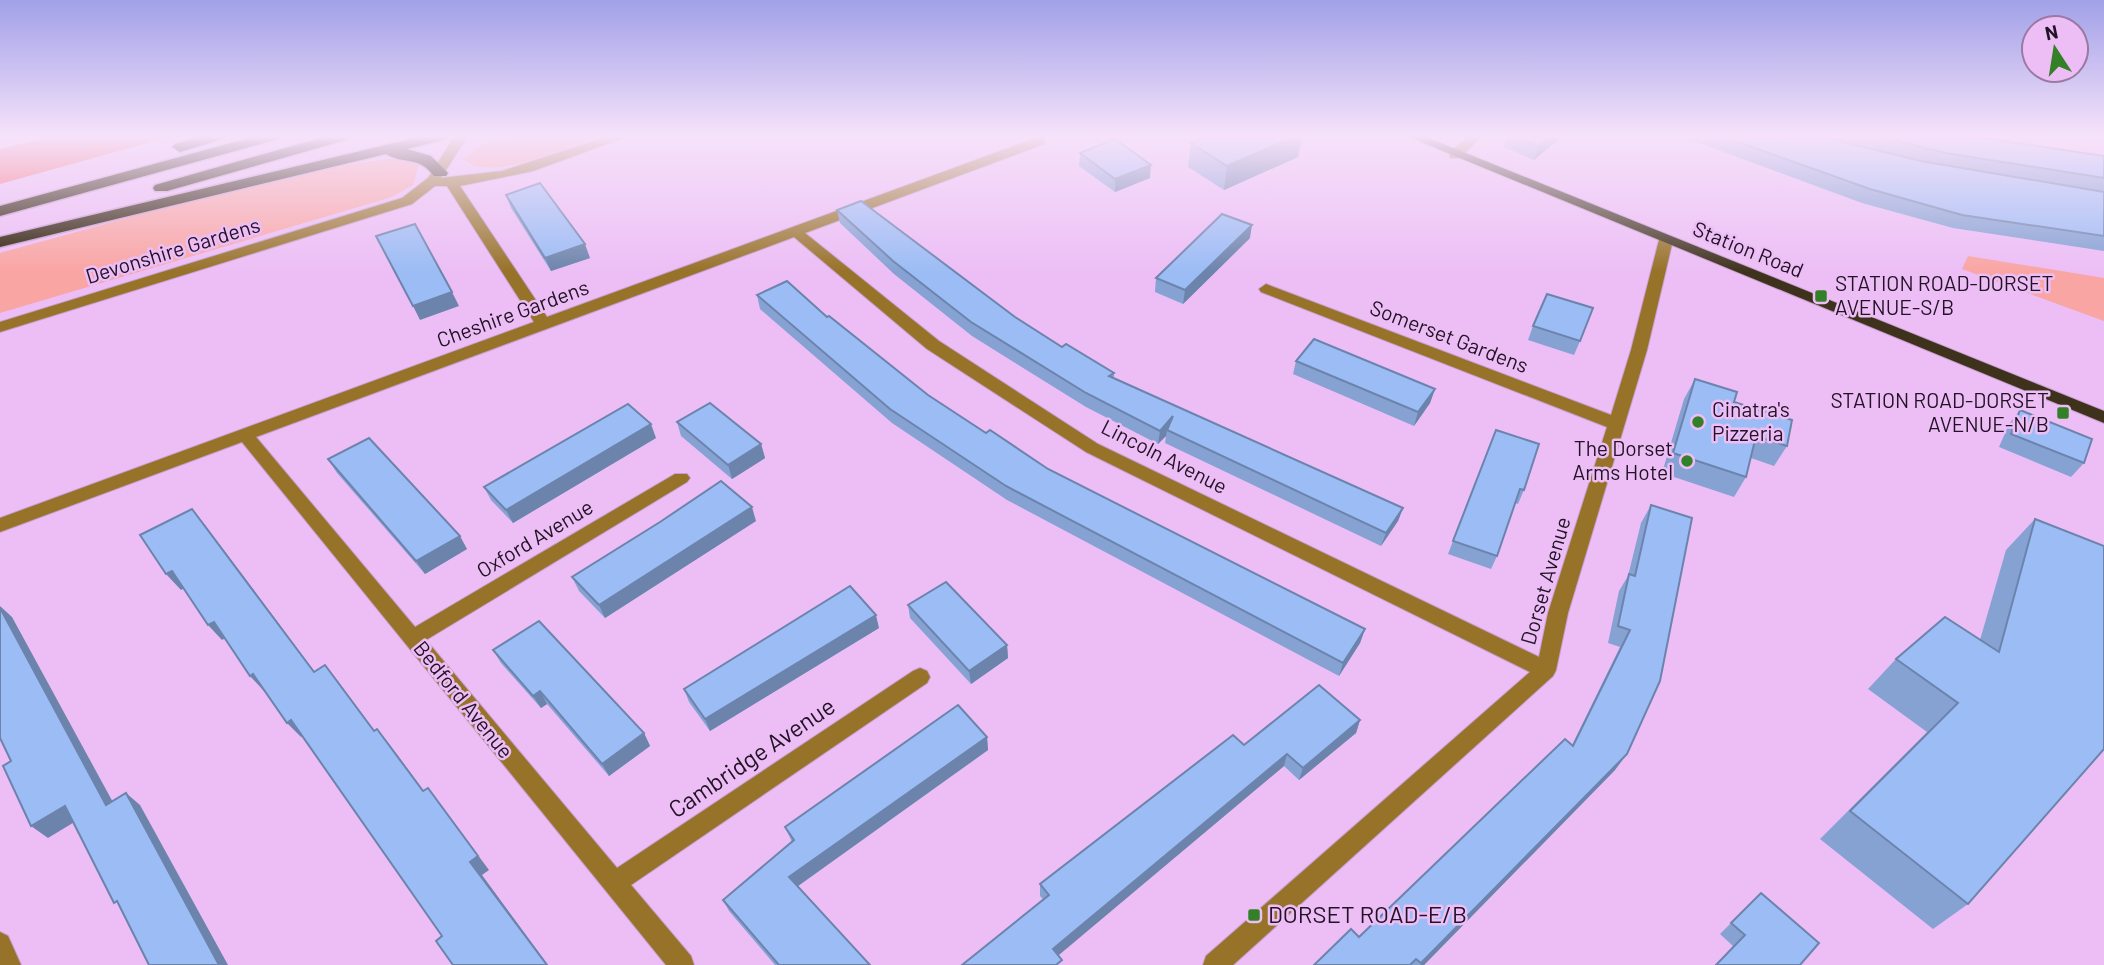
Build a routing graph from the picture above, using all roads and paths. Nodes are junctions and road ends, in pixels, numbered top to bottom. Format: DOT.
graph roads {
  1 [pos="61,182"];
  2 [pos="106,182"];
  3 [pos="183,182"];
  4 [pos="249,182"];
  5 [pos="438,182"];
  6 [pos="444,182"];
  7 [pos="929,182"];
  8 [pos="1522,182"];
  9 [pos="0,200"];
  10 [pos="0,211"];
  11 [pos="796,231"];
  12 [pos="0,234"];
  13 [pos="1666,240"];
  14 [pos="0,242"];
  15 [pos="1266,289"];
  16 [pos="544,325"];
  17 [pos="0,327"];
  18 [pos="2104,417"];
  19 [pos="1617,424"];
  20 [pos="245,435"];
  21 [pos="681,478"];
  22 [pos="0,525"];
  23 [pos="412,638"];
  24 [pos="1545,670"];
  25 [pos="920,677"];
  26 [pos="614,883"];
  27 [pos="0,944"];
  28 [pos="9,965"];
  29 [pos="682,965"];
  30 [pos="1214,965"];
  1 -- 9 [label="highway"];
  2 -- 10 [label="highway"];
  3 -- 12 [label="highway"];
  4 -- 14 [label="highway"];
  5 -- 17 [label="street, Devonshire Gardens"];
  6 -- 16 [label="street"];
  7 -- 11 [label="street, Cheshire Gardens"];
  8 -- 13 [label="main road, Station Road"];
  11 -- 16 [label="street, Cheshire Gardens"];
  11 -- 24 [label="street, Lincoln Avenue"];
  13 -- 18 [label="main road, Station Road"];
  13 -- 19 [label="street, Dorset Avenue"];
  15 -- 19 [label="street, Somerset Gardens"];
  16 -- 20 [label="street, Cheshire Gardens"];
  19 -- 24 [label="street, Dorset Avenue"];
  20 -- 22 [label="street, Cheshire Gardens"];
  20 -- 23 [label="street, Bedford Avenue"];
  21 -- 23 [label="street, Oxford Avenue"];
  23 -- 26 [label="street, Bedford Avenue"];
  24 -- 30 [label="street, Dorset Avenue"];
  25 -- 26 [label="street, Cambridge Avenue"];
  26 -- 29 [label="street, Bedford Avenue"];
  27 -- 28 [label="street"];
}
